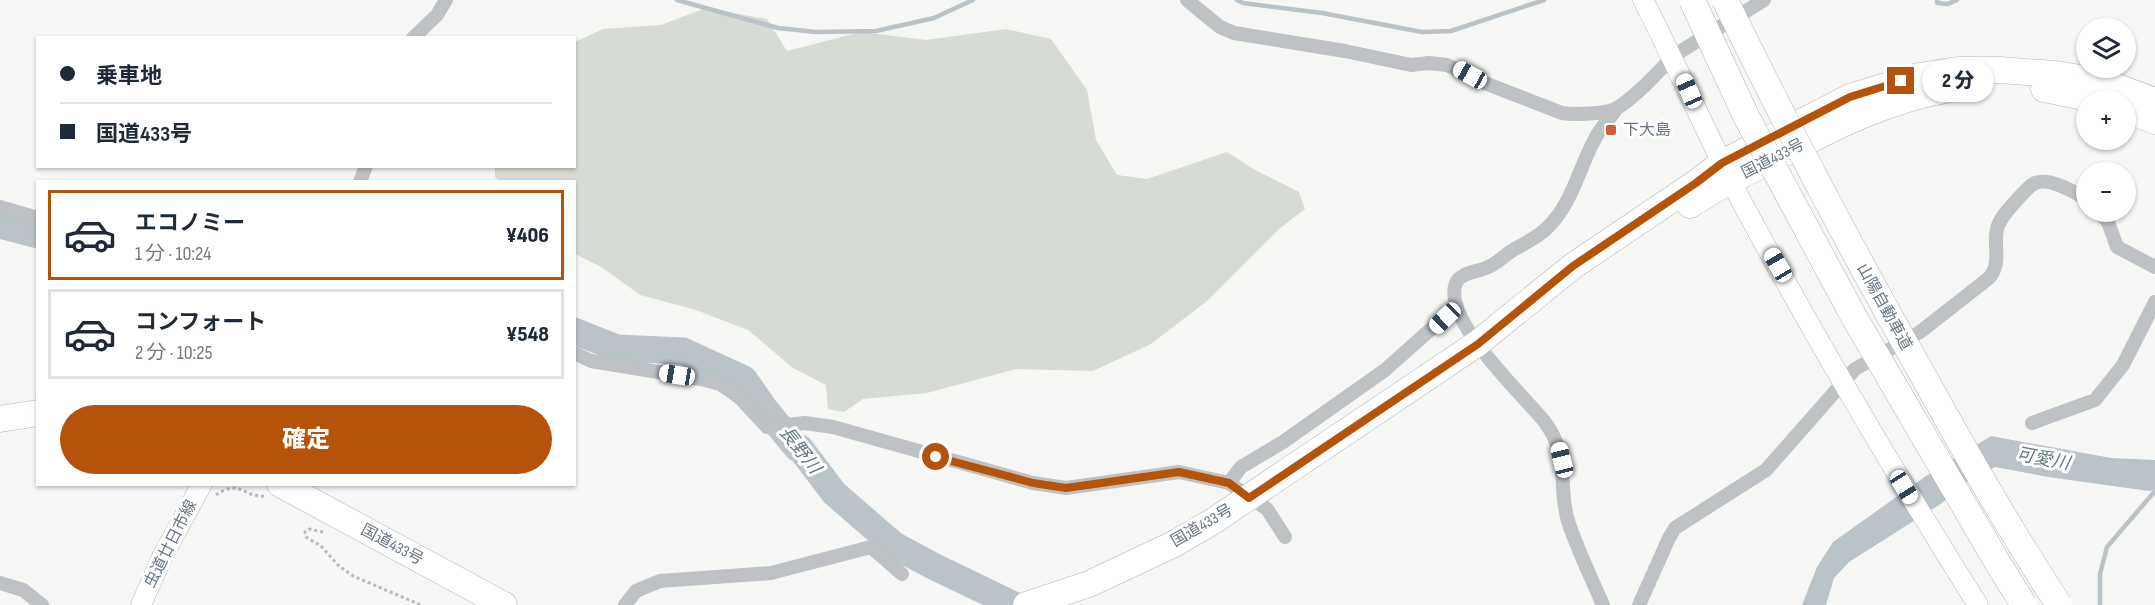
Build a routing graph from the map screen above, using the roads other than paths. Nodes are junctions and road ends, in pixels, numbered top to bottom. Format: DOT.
graph roads {
  1 [pos="446,0"];
  2 [pos="1187,0"];
  3 [pos="1643,0"];
  4 [pos="1692,0"];
  5 [pos="1725,0"];
  6 [pos="1764,0"];
  7 [pos="415,36"];
  8 [pos="1672,56"];
  9 [pos="2076,95"];
  10 [pos="2155,101"];
  11 [pos="1616,109"];
  12 [pos="2136,114"];
  13 [pos="2155,121"];
  14 [pos="1726,172"];
  15 [pos="2076,194"];
  16 [pos="0,207"];
  17 [pos="36,217"];
  18 [pos="2107,222"];
  19 [pos="2155,267"];
  20 [pos="2155,302"];
  21 [pos="1457,306"];
  22 [pos="1480,341"];
  23 [pos="576,354"];
  24 [pos="1843,381"];
  25 [pos="36,413"];
  26 [pos="0,419"];
  27 [pos="2032,423"];
  28 [pos="1229,483"];
  29 [pos="283,486"];
  30 [pos="206,493"];
  31 [pos="1249,498"];
  32 [pos="1285,537"];
  33 [pos="902,574"];
  34 [pos="0,583"];
  35 [pos="42,605"];
  36 [pos="141,605"];
  37 [pos="504,605"];
  38 [pos="625,605"];
  39 [pos="1026,605"];
  40 [pos="1603,605"];
  41 [pos="1639,605"];
  42 [pos="1978,605"];
  43 [pos="2024,605"];
  44 [pos="2059,605"];
  1 -- 7 [label="street"];
  2 -- 11 [label="street"];
  3 -- 8 [label="street"];
  4 -- 43 [label="highway, 山陽自動車道, bridge"];
  5 -- 44 [label="highway, 山陽自動車道, bridge"];
  6 -- 8 [label="street"];
  8 -- 11 [label="street"];
  8 -- 14 [label="street"];
  9 -- 14 [label="highway, 国道433号"];
  10 -- 14 [label="highway, 国道433号"];
  11 -- 21 [label="street"];
  12 -- 13 [label="highway"];
  14 -- 22 [label="highway, 国道433号"];
  14 -- 24 [label="street"];
  15 -- 24 [label="street"];
  16 -- 17 [label="street"];
  18 -- 19 [label="street"];
  20 -- 27 [label="street"];
  21 -- 22 [label="street"];
  21 -- 28 [label="street"];
  22 -- 31 [label="highway, 国道433号"];
  22 -- 40 [label="street"];
  23 -- 28 [label="street"];
  24 -- 41 [label="street"];
  24 -- 42 [label="street"];
  25 -- 26 [label="highway"];
  28 -- 31 [label="street"];
  29 -- 37 [label="highway, 国道433号"];
  30 -- 36 [label="street, 虫道廿日市線"];
  31 -- 32 [label="street"];
  31 -- 39 [label="highway, 国道433号"];
  33 -- 38 [label="street"];
  34 -- 35 [label="street"];
}
